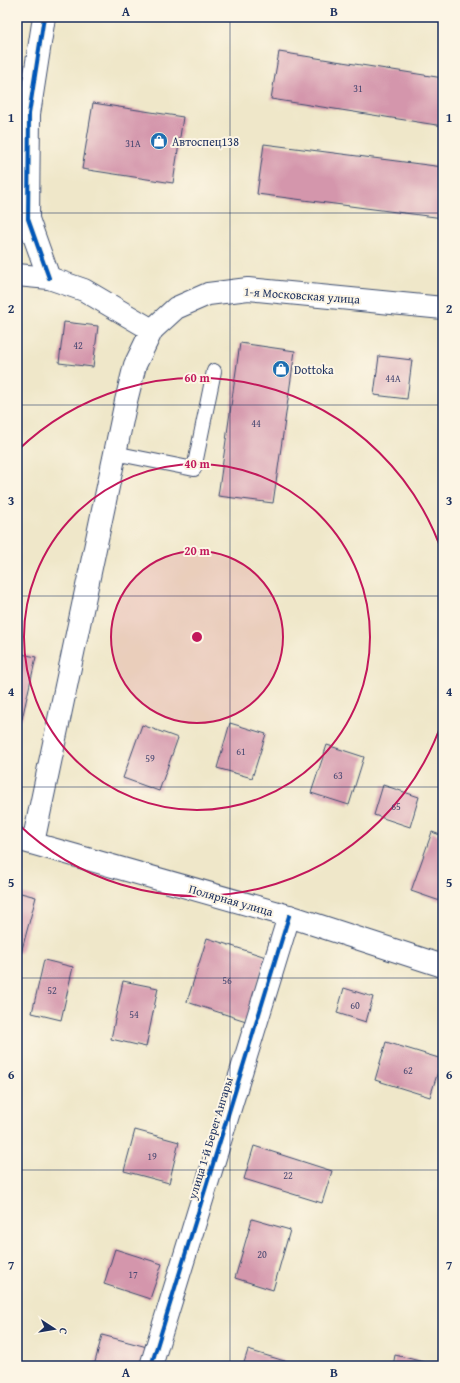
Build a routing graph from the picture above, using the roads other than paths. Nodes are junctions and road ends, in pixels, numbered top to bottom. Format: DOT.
graph roads {
  1 [pos="44,17"];
  2 [pos="17,275"];
  3 [pos="49,278"];
  4 [pos="443,308"];
  5 [pos="152,330"];
  6 [pos="214,371"];
  7 [pos="114,453"];
  8 [pos="25,841"];
  9 [pos="289,916"];
  10 [pos="443,966"];
  11 [pos="151,1366"];
  1 -- 3 [label="main road"];
  2 -- 3 [label="main road"];
  3 -- 5 [label="main road"];
  4 -- 5 [label="main road, 1-я Московская улица"];
  5 -- 7 [label="main road"];
  6 -- 7 [label="lane"];
  7 -- 8 [label="main road"];
  8 -- 9 [label="main road, Полярная улица"];
  9 -- 10 [label="main road, Полярная улица"];
  9 -- 11 [label="main road, улица 1-й Берег Ангары"];
}
